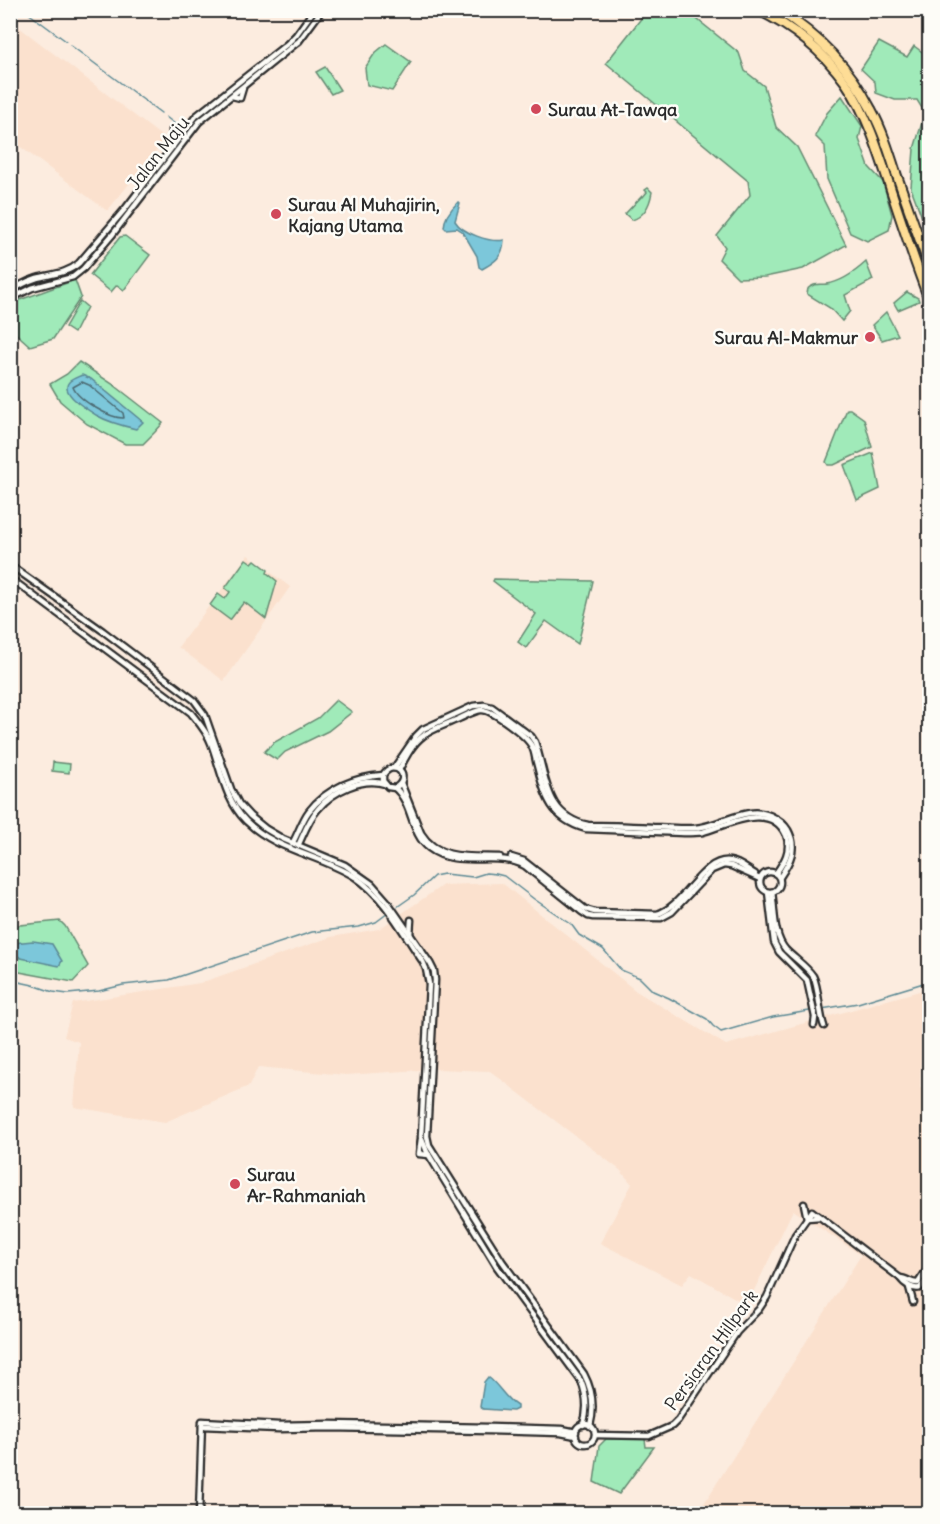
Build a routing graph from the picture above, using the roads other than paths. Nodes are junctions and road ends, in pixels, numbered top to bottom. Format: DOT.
graph roads {
  1 [pos="314,10"];
  2 [pos="322,10"];
  3 [pos="758,10"];
  4 [pos="778,10"];
  5 [pos="191,128"];
  6 [pos="181,137"];
  7 [pos="173,147"];
  8 [pos="179,149"];
  9 [pos="930,268"];
  10 [pos="10,292"];
  11 [pos="10,299"];
  12 [pos="930,302"];
  13 [pos="10,565"];
  14 [pos="10,578"];
  15 [pos="486,699"];
  16 [pos="492,707"];
  17 [pos="396,769"];
  18 [pos="383,775"];
  19 [pos="401,783"];
  20 [pos="385,784"];
  21 [pos="395,788"];
  22 [pos="300,835"];
  23 [pos="283,839"];
  24 [pos="295,844"];
  25 [pos="307,849"];
  26 [pos="293,851"];
  27 [pos="778,875"];
  28 [pos="761,878"];
  29 [pos="770,892"];
  30 [pos="385,902"];
  31 [pos="397,919"];
  32 [pos="411,935"];
  33 [pos="818,1017"];
  34 [pos="814,1026"];
  35 [pos="824,1026"];
  36 [pos="804,1204"];
  37 [pos="820,1217"];
  38 [pos="807,1218"];
  39 [pos="502,1261"];
  40 [pos="930,1265"];
  41 [pos="497,1267"];
  42 [pos="930,1275"];
  43 [pos="900,1278"];
  44 [pos="908,1285"];
  45 [pos="913,1302"];
  46 [pos="540,1314"];
  47 [pos="539,1323"];
  48 [pos="556,1337"];
  49 [pos="583,1425"];
  50 [pos="590,1426"];
  51 [pos="576,1434"];
  52 [pos="595,1434"];
  53 [pos="199,1514"];
  1 -- 5 [label="street, Jalan Maju"];
  2 -- 5 [label="street, Jalan Maju"];
  3 -- 12 [label="highway"];
  4 -- 9 [label="highway"];
  5 -- 6 [label="street, Jalan Maju"];
  5 -- 7 [label="street"];
  5 -- 8 [label="street, Jalan Maju"];
  6 -- 7 [label="street, Jalan Maju"];
  6 -- 8 [label="street"];
  7 -- 10 [label="street, Jalan Maju"];
  8 -- 11 [label="street, Jalan Maju"];
  13 -- 23 [label="street"];
  14 -- 26 [label="street"];
  15 -- 16 [label="street"];
  16 -- 17 [label="street"];
  16 -- 27 [label="street"];
  17 -- 18 [label="street"];
  17 -- 19 [label="street"];
  17 -- 27 [label="street"];
  18 -- 20 [label="street"];
  18 -- 22 [label="street"];
  19 -- 21 [label="street"];
  19 -- 28 [label="street"];
  20 -- 21 [label="street"];
  20 -- 22 [label="street"];
  21 -- 28 [label="street"];
  22 -- 23 [label="street"];
  22 -- 24 [label="street"];
  22 -- 25 [label="street"];
  23 -- 24 [label="street"];
  24 -- 25 [label="street"];
  24 -- 26 [label="street"];
  25 -- 30 [label="street"];
  26 -- 30 [label="street"];
  27 -- 28 [label="street"];
  27 -- 29 [label="street"];
  28 -- 29 [label="street"];
  29 -- 33 [label="street"];
  30 -- 31 [label="street"];
  31 -- 32 [label="street"];
  31 -- 32 [label="street"];
  31 -- 41 [label="street"];
  32 -- 39 [label="street"];
  33 -- 34 [label="street"];
  33 -- 35 [label="street"];
  36 -- 38 [label="street"];
  37 -- 38 [label="street"];
  37 -- 38 [label="street, Persiaran Hillpark"];
  37 -- 43 [label="street"];
  38 -- 52 [label="street, Persiaran Hillpark"];
  39 -- 41 [label="street"];
  39 -- 46 [label="street"];
  40 -- 43 [label="street"];
  41 -- 47 [label="street"];
  42 -- 44 [label="street"];
  43 -- 44 [label="street"];
  44 -- 45 [label="street"];
  46 -- 47 [label="street"];
  46 -- 48 [label="street"];
  47 -- 48 [label="street"];
  47 -- 49 [label="street"];
  48 -- 50 [label="street"];
  49 -- 50 [label="street"];
  49 -- 51 [label="street"];
  50 -- 52 [label="street"];
  51 -- 52 [label="street"];
  51 -- 53 [label="street"];
}
